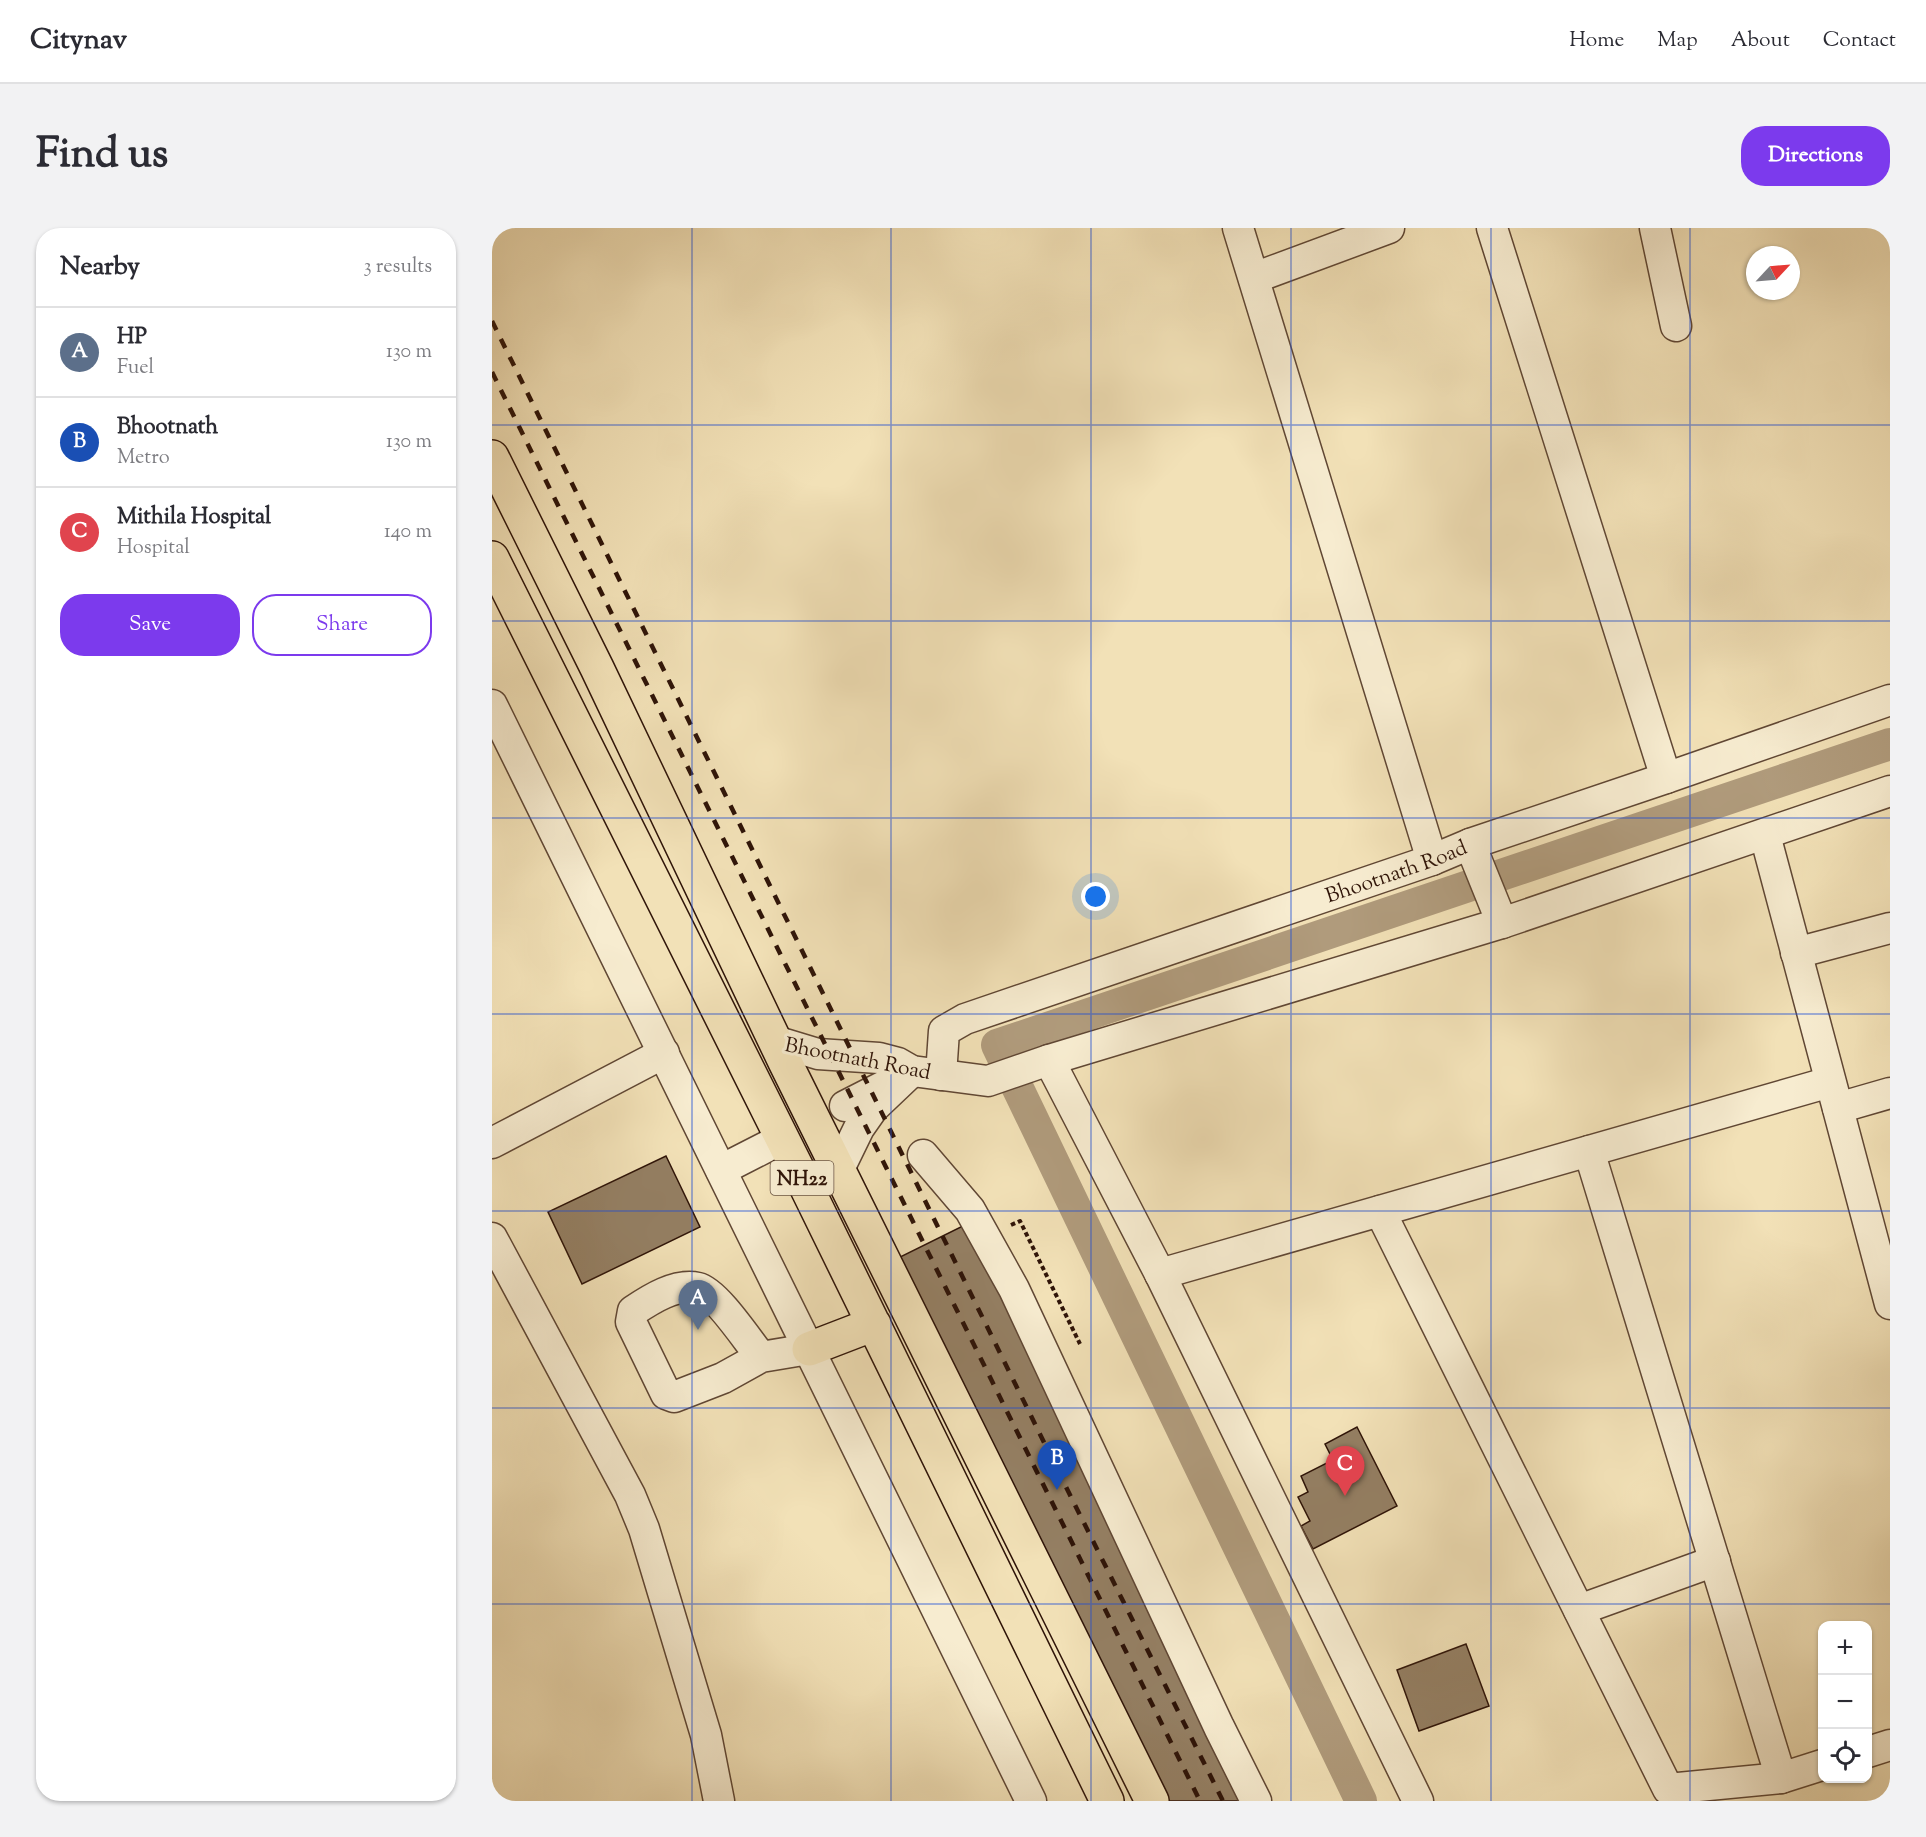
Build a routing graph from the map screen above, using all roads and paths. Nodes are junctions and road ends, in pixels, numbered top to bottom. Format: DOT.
graph roads {
  1 [pos="1238,228"];
  2 [pos="1389,228"];
  3 [pos="1492,228"];
  4 [pos="1655,228"];
  5 [pos="1254,278"];
  6 [pos="1676,326"];
  7 [pos="492,457"];
  8 [pos="492,558"];
  9 [pos="1890,700"];
  10 [pos="492,705"];
  11 [pos="1666,778"];
  12 [pos="1890,791"];
  13 [pos="1765,835"];
  14 [pos="1472,849"];
  15 [pos="1432,860"];
  16 [pos="1498,915"];
  17 [pos="1890,928"];
  18 [pos="1796,953"];
  19 [pos="775,1041"];
  20 [pos="664,1053"];
  21 [pos="1045,1061"];
  22 [pos="912,1071"];
  23 [pos="941,1075"];
  24 [pos="1890,1093"];
  25 [pos="1834,1095"];
  26 [pos="845,1106"];
  27 [pos="492,1143"];
  28 [pos="766,1147"];
  29 [pos="1589,1151"];
  30 [pos="923,1155"];
  31 [pos="839,1169"];
  32 [pos="721,1170"];
  33 [pos="1380,1211"];
  34 [pos="492,1238"];
  35 [pos="1039,1258"];
  36 [pos="1885,1261"];
  37 [pos="1160,1274"];
  38 [pos="1890,1304"];
  39 [pos="874,1324"];
  40 [pos="1080,1344"];
  41 [pos="809,1349"];
  42 [pos="761,1357"];
  43 [pos="1715,1561"];
  44 [pos="1580,1610"];
  45 [pos="1890,1746"];
  46 [pos="1872,1751"];
  47 [pos="1818,1766"];
  48 [pos="1781,1778"];
  49 [pos="719,1801"];
  50 [pos="1031,1801"];
  51 [pos="1107,1801"];
  52 [pos="1152,1801"];
  53 [pos="1256,1801"];
  54 [pos="1418,1801"];
  1 -- 5 [label="street"];
  2 -- 5 [label="street"];
  3 -- 11 [label="street"];
  4 -- 6 [label="street"];
  5 -- 15 [label="street"];
  7 -- 19 [label="highway, NH22"];
  8 -- 39 [label="highway, NH22"];
  9 -- 11 [label="street, Bhootnath Road"];
  10 -- 20 [label="street"];
  11 -- 14 [label="street, Bhootnath Road"];
  12 -- 13 [label="street, Bhootnath Road"];
  13 -- 16 [label="street, Bhootnath Road"];
  13 -- 18 [label="street"];
  14 -- 15 [label="street, Bhootnath Road"];
  14 -- 16 [label="street"];
  15 -- 23 [label="street, Bhootnath Road"];
  16 -- 21 [label="street, Bhootnath Road"];
  17 -- 18 [label="street"];
  18 -- 25 [label="street"];
  19 -- 22 [label="street, Bhootnath Road"];
  19 -- 31 [label="highway, NH22"];
  20 -- 27 [label="street"];
  20 -- 32 [label="street"];
  21 -- 23 [label="street, Bhootnath Road"];
  21 -- 37 [label="street"];
  22 -- 23 [label="street, Bhootnath Road"];
  22 -- 26 [label="street"];
  22 -- 31 [label="street"];
  24 -- 25 [label="street"];
  25 -- 29 [label="street"];
  25 -- 36 [label="street"];
  28 -- 32 [label="street"];
  29 -- 33 [label="street"];
  29 -- 43 [label="street"];
  30 -- 53 [label="street"];
  31 -- 52 [label="highway, NH22"];
  32 -- 41 [label="street"];
  33 -- 37 [label="street"];
  33 -- 44 [label="street"];
  34 -- 49 [label="street"];
  35 -- 40 [label="path"];
  36 -- 38 [label="street"];
  37 -- 54 [label="street"];
  39 -- 41 [label="highway"];
  39 -- 51 [label="highway, NH22"];
  41 -- 42 [label="street"];
  41 -- 50 [label="street"];
  43 -- 44 [label="street"];
  43 -- 48 [label="street"];
  44 -- 48 [label="street"];
  45 -- 46 [label="street"];
  47 -- 48 [label="street"];
}
